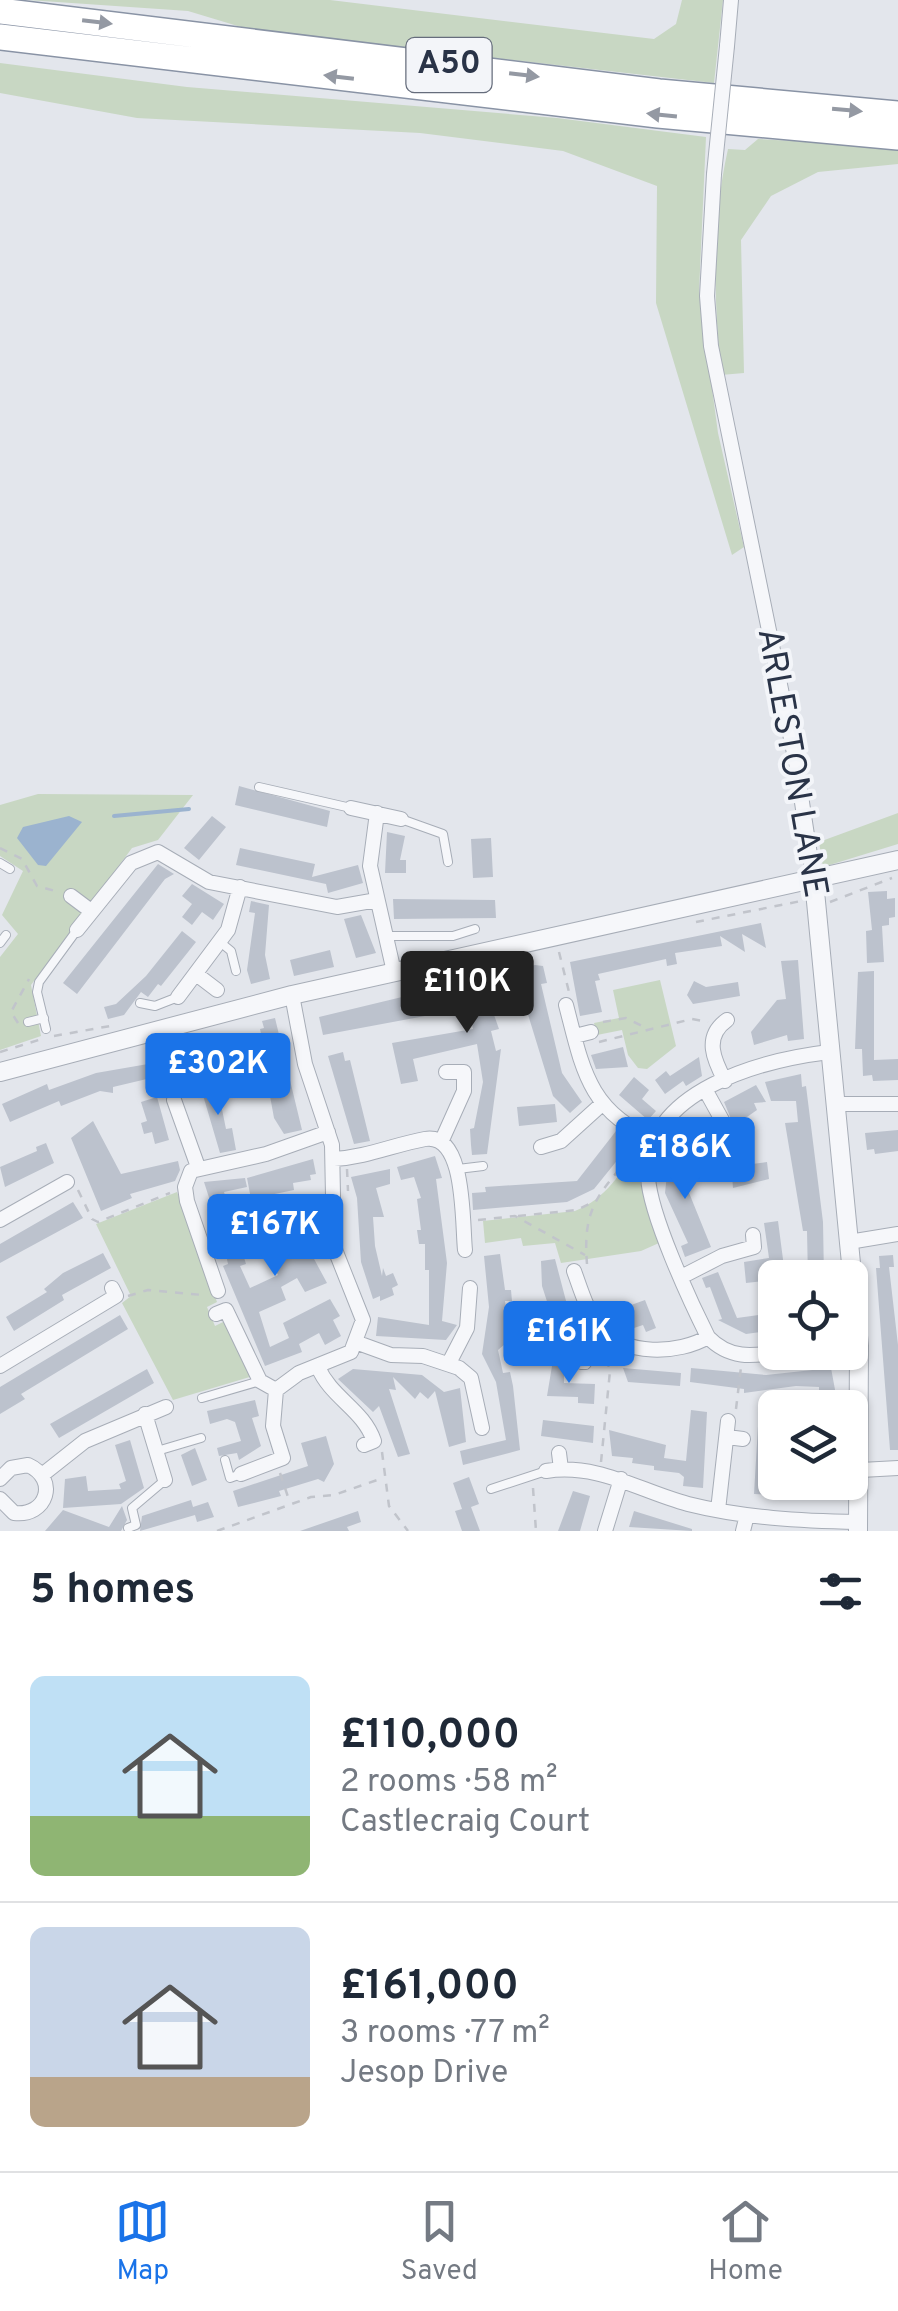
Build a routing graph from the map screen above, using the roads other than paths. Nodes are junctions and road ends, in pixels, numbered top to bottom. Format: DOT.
graph roads {
  1 [pos="731,0"];
  2 [pos="0,11"];
  3 [pos="0,36"];
  4 [pos="898,114"];
  5 [pos="898,137"];
  6 [pos="259,786"];
  7 [pos="351,808"];
  8 [pos="377,814"];
  9 [pos="400,819"];
  10 [pos="898,860"];
  11 [pos="448,862"];
  12 [pos="0,863"];
  13 [pos="10,869"];
  14 [pos="814,881"];
  15 [pos="240,887"];
  16 [pos="72,899"];
  17 [pos="377,900"];
  18 [pos="91,910"];
  19 [pos="475,929"];
  20 [pos="77,930"];
  21 [pos="6,935"];
  22 [pos="386,936"];
  23 [pos="219,941"];
  24 [pos="0,943"];
  25 [pos="236,971"];
  26 [pos="394,972"];
  27 [pos="196,974"];
  28 [pos="217,990"];
  29 [pos="292,995"];
  30 [pos="178,996"];
  31 [pos="140,1002"];
  32 [pos="568,1002"];
  33 [pos="44,1018"];
  34 [pos="722,1023"];
  35 [pos="27,1025"];
  36 [pos="46,1028"];
  37 [pos="591,1029"];
  38 [pos="574,1036"];
  39 [pos="829,1052"];
  40 [pos="0,1072"];
  41 [pos="446,1072"];
  42 [pos="725,1081"];
  43 [pos="706,1091"];
  44 [pos="174,1100"];
  45 [pos="603,1103"];
  46 [pos="834,1104"];
  47 [pos="898,1104"];
  48 [pos="328,1132"];
  49 [pos="651,1137"];
  50 [pos="442,1140"];
  51 [pos="541,1147"];
  52 [pos="334,1159"];
  53 [pos="729,1159"];
  54 [pos="483,1166"];
  55 [pos="198,1168"];
  56 [pos="457,1169"];
  57 [pos="68,1182"];
  58 [pos="0,1220"];
  59 [pos="898,1234"];
  60 [pos="753,1235"];
  61 [pos="849,1242"];
  62 [pos="465,1250"];
  63 [pos="850,1260"];
  64 [pos="576,1275"];
  65 [pos="682,1276"];
  66 [pos="218,1291"];
  67 [pos="114,1292"];
  68 [pos="467,1295"];
  69 [pos="216,1314"];
  70 [pos="610,1337"];
  71 [pos="708,1337"];
  72 [pos="358,1343"];
  73 [pos="758,1354"];
  74 [pos="449,1362"];
  75 [pos="581,1364"];
  76 [pos="0,1366"];
  77 [pos="318,1367"];
  78 [pos="260,1381"];
  79 [pos="276,1390"];
  80 [pos="202,1398"];
  81 [pos="166,1407"];
  82 [pos="145,1414"];
  83 [pos="482,1428"];
  84 [pos="200,1438"];
  85 [pos="743,1439"];
  86 [pos="369,1443"];
  87 [pos="157,1452"];
  88 [pos="559,1453"];
  89 [pos="225,1460"];
  90 [pos="898,1468"];
  91 [pos="554,1470"];
  92 [pos="868,1470"];
  93 [pos="2,1471"];
  94 [pos="241,1474"];
  95 [pos="42,1475"];
  96 [pos="621,1479"];
  97 [pos="165,1480"];
  98 [pos="491,1489"];
  99 [pos="859,1500"];
  100 [pos="2,1508"];
  101 [pos="718,1510"];
  102 [pos="747,1514"];
  103 [pos="858,1527"];
  104 [pos="128,1528"];
  105 [pos="605,1531"];
  106 [pos="743,1531"];
  1 -- 14 [label="street, ARLESTON LANE, bridge"];
  2 -- 4 [label="highway, A50, one-way"];
  5 -- 3 [label="highway, A50, one-way"];
  6 -- 7 [label="lane"];
  7 -- 8 [label="street"];
  8 -- 9 [label="street"];
  8 -- 17 [label="street"];
  9 -- 11 [label="lane"];
  10 -- 14 [label="street"];
  12 -- 13 [label="lane"];
  14 -- 26 [label="street"];
  14 -- 39 [label="street, ARLESTON LANE"];
  15 -- 17 [label="street"];
  15 -- 18 [label="street"];
  15 -- 23 [label="street"];
  16 -- 18 [label="street"];
  17 -- 22 [label="street"];
  18 -- 20 [label="street"];
  19 -- 22 [label="lane"];
  20 -- 33 [label="lane"];
  21 -- 24 [label="lane"];
  22 -- 26 [label="street"];
  23 -- 25 [label="lane"];
  23 -- 27 [label="street"];
  26 -- 29 [label="street"];
  27 -- 28 [label="street"];
  27 -- 30 [label="street"];
  29 -- 40 [label="street"];
  29 -- 48 [label="street"];
  30 -- 31 [label="lane"];
  32 -- 38 [label="street"];
  33 -- 35 [label="lane"];
  33 -- 36 [label="lane"];
  34 -- 42 [label="street"];
  37 -- 38 [label="street"];
  38 -- 45 [label="street"];
  39 -- 42 [label="street"];
  39 -- 46 [label="street, ARLESTON LANE"];
  41 -- 50 [label="street"];
  42 -- 43 [label="street"];
  43 -- 49 [label="street"];
  43 -- 53 [label="street"];
  44 -- 55 [label="street"];
  45 -- 49 [label="street"];
  45 -- 51 [label="street"];
  46 -- 47 [label="street"];
  46 -- 61 [label="street, ARLESTON LANE"];
  48 -- 52 [label="street"];
  48 -- 55 [label="street"];
  49 -- 65 [label="street"];
  50 -- 52 [label="street"];
  50 -- 56 [label="street"];
  52 -- 72 [label="street"];
  54 -- 56 [label="lane"];
  55 -- 66 [label="street"];
  56 -- 62 [label="street"];
  57 -- 58 [label="street"];
  59 -- 61 [label="street"];
  60 -- 65 [label="street"];
  61 -- 63 [label="street, ARLESTON LANE"];
  64 -- 70 [label="street"];
  65 -- 71 [label="street"];
  67 -- 76 [label="street"];
  68 -- 74 [label="street"];
  69 -- 78 [label="street"];
  70 -- 71 [label="street"];
  70 -- 75 [label="lane"];
  71 -- 73 [label="street"];
  72 -- 74 [label="street"];
  72 -- 77 [label="street"];
  74 -- 83 [label="street"];
  77 -- 79 [label="street"];
  77 -- 86 [label="street"];
  78 -- 79 [label="street"];
  78 -- 80 [label="lane"];
  79 -- 94 [label="street"];
  81 -- 82 [label="street"];
  82 -- 87 [label="street"];
  82 -- 95 [label="street"];
  84 -- 87 [label="lane"];
  85 -- 101 [label="street"];
  87 -- 97 [label="street"];
  88 -- 91 [label="street"];
  89 -- 94 [label="lane"];
  90 -- 92 [label="street"];
  91 -- 96 [label="street"];
  91 -- 98 [label="lane"];
  93 -- 95 [label="street"];
  95 -- 100 [label="street"];
  96 -- 101 [label="street"];
  96 -- 105 [label="street"];
  97 -- 104 [label="lane"];
  99 -- 103 [label="street, ARLESTON LANE"];
  101 -- 102 [label="street"];
  102 -- 103 [label="street"];
  102 -- 106 [label="street"];
}
